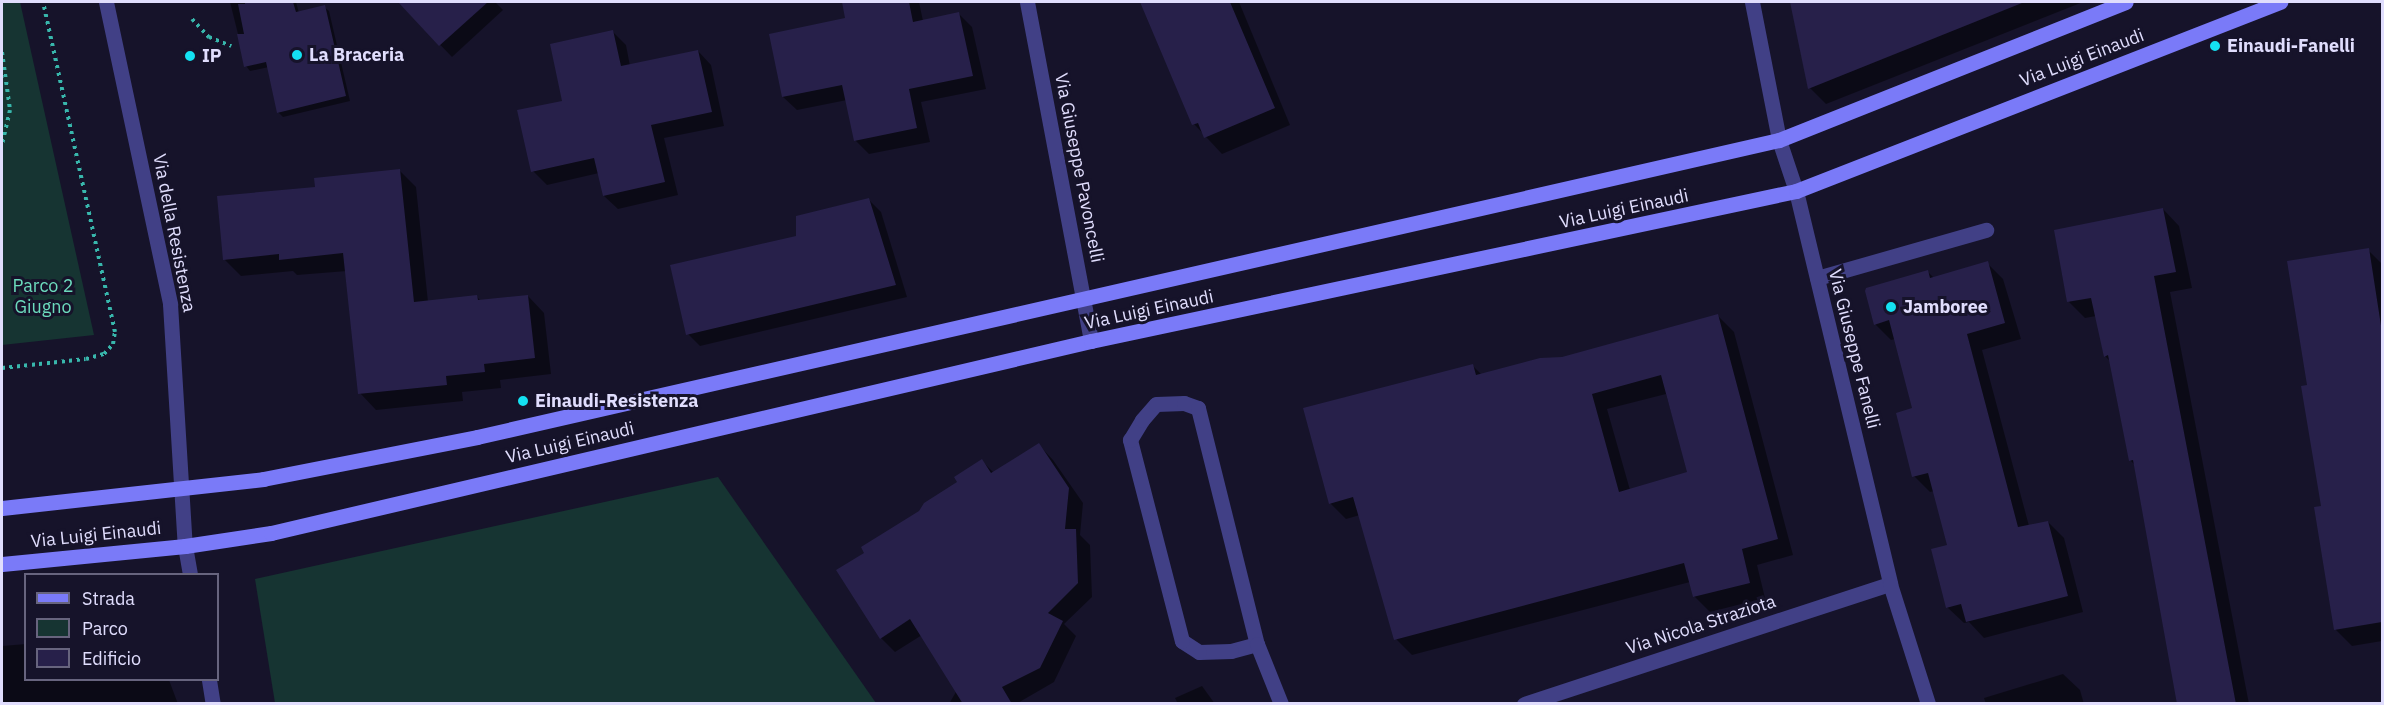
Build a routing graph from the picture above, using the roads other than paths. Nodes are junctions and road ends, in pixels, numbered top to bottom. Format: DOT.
graph roads {
  1 [pos="106,2"];
  2 [pos="1027,2"];
  3 [pos="1752,2"];
  4 [pos="2126,2"];
  5 [pos="2280,2"];
  6 [pos="1779,140"];
  7 [pos="1796,191"];
  8 [pos="1986,230"];
  9 [pos="1817,278"];
  10 [pos="1083,299"];
  11 [pos="1092,341"];
  12 [pos="181,489"];
  13 [pos="2,508"];
  14 [pos="185,546"];
  15 [pos="2,564"];
  16 [pos="190,573"];
  17 [pos="1890,584"];
  18 [pos="1257,644"];
  19 [pos="209,681"];
  20 [pos="213,704"];
  21 [pos="1281,704"];
  22 [pos="1524,704"];
  23 [pos="1928,704"];
  1 -- 12 [label="street, Via della Resistenza"];
  2 -- 10 [label="street, Via Giuseppe Pavoncelli"];
  3 -- 6 [label="street, Via Giuseppe Fanelli"];
  4 -- 6 [label="main road, Via Luigi Einaudi"];
  5 -- 7 [label="main road, Via Luigi Einaudi"];
  6 -- 7 [label="street, Via Giuseppe Fanelli"];
  6 -- 10 [label="main road, Via Luigi Einaudi"];
  7 -- 9 [label="street, Via Giuseppe Fanelli"];
  7 -- 11 [label="main road, Via Luigi Einaudi"];
  8 -- 9 [label="street"];
  9 -- 17 [label="street, Via Giuseppe Fanelli"];
  10 -- 11 [label="street, Via Giuseppe Pavoncelli"];
  10 -- 12 [label="main road, Via Luigi Einaudi"];
  11 -- 14 [label="main road, Via Luigi Einaudi"];
  12 -- 13 [label="main road, Via Luigi Einaudi"];
  12 -- 14 [label="street, Via della Resistenza"];
  14 -- 15 [label="main road, Via Luigi Einaudi"];
  14 -- 16 [label="street, Via della Resistenza"];
  17 -- 22 [label="street, Via Nicola Straziota"];
  17 -- 23 [label="street, Via Giuseppe Fanelli"];
  18 -- 18 [label="street"];
  18 -- 21 [label="street"];
  19 -- 20 [label="street"];
}
